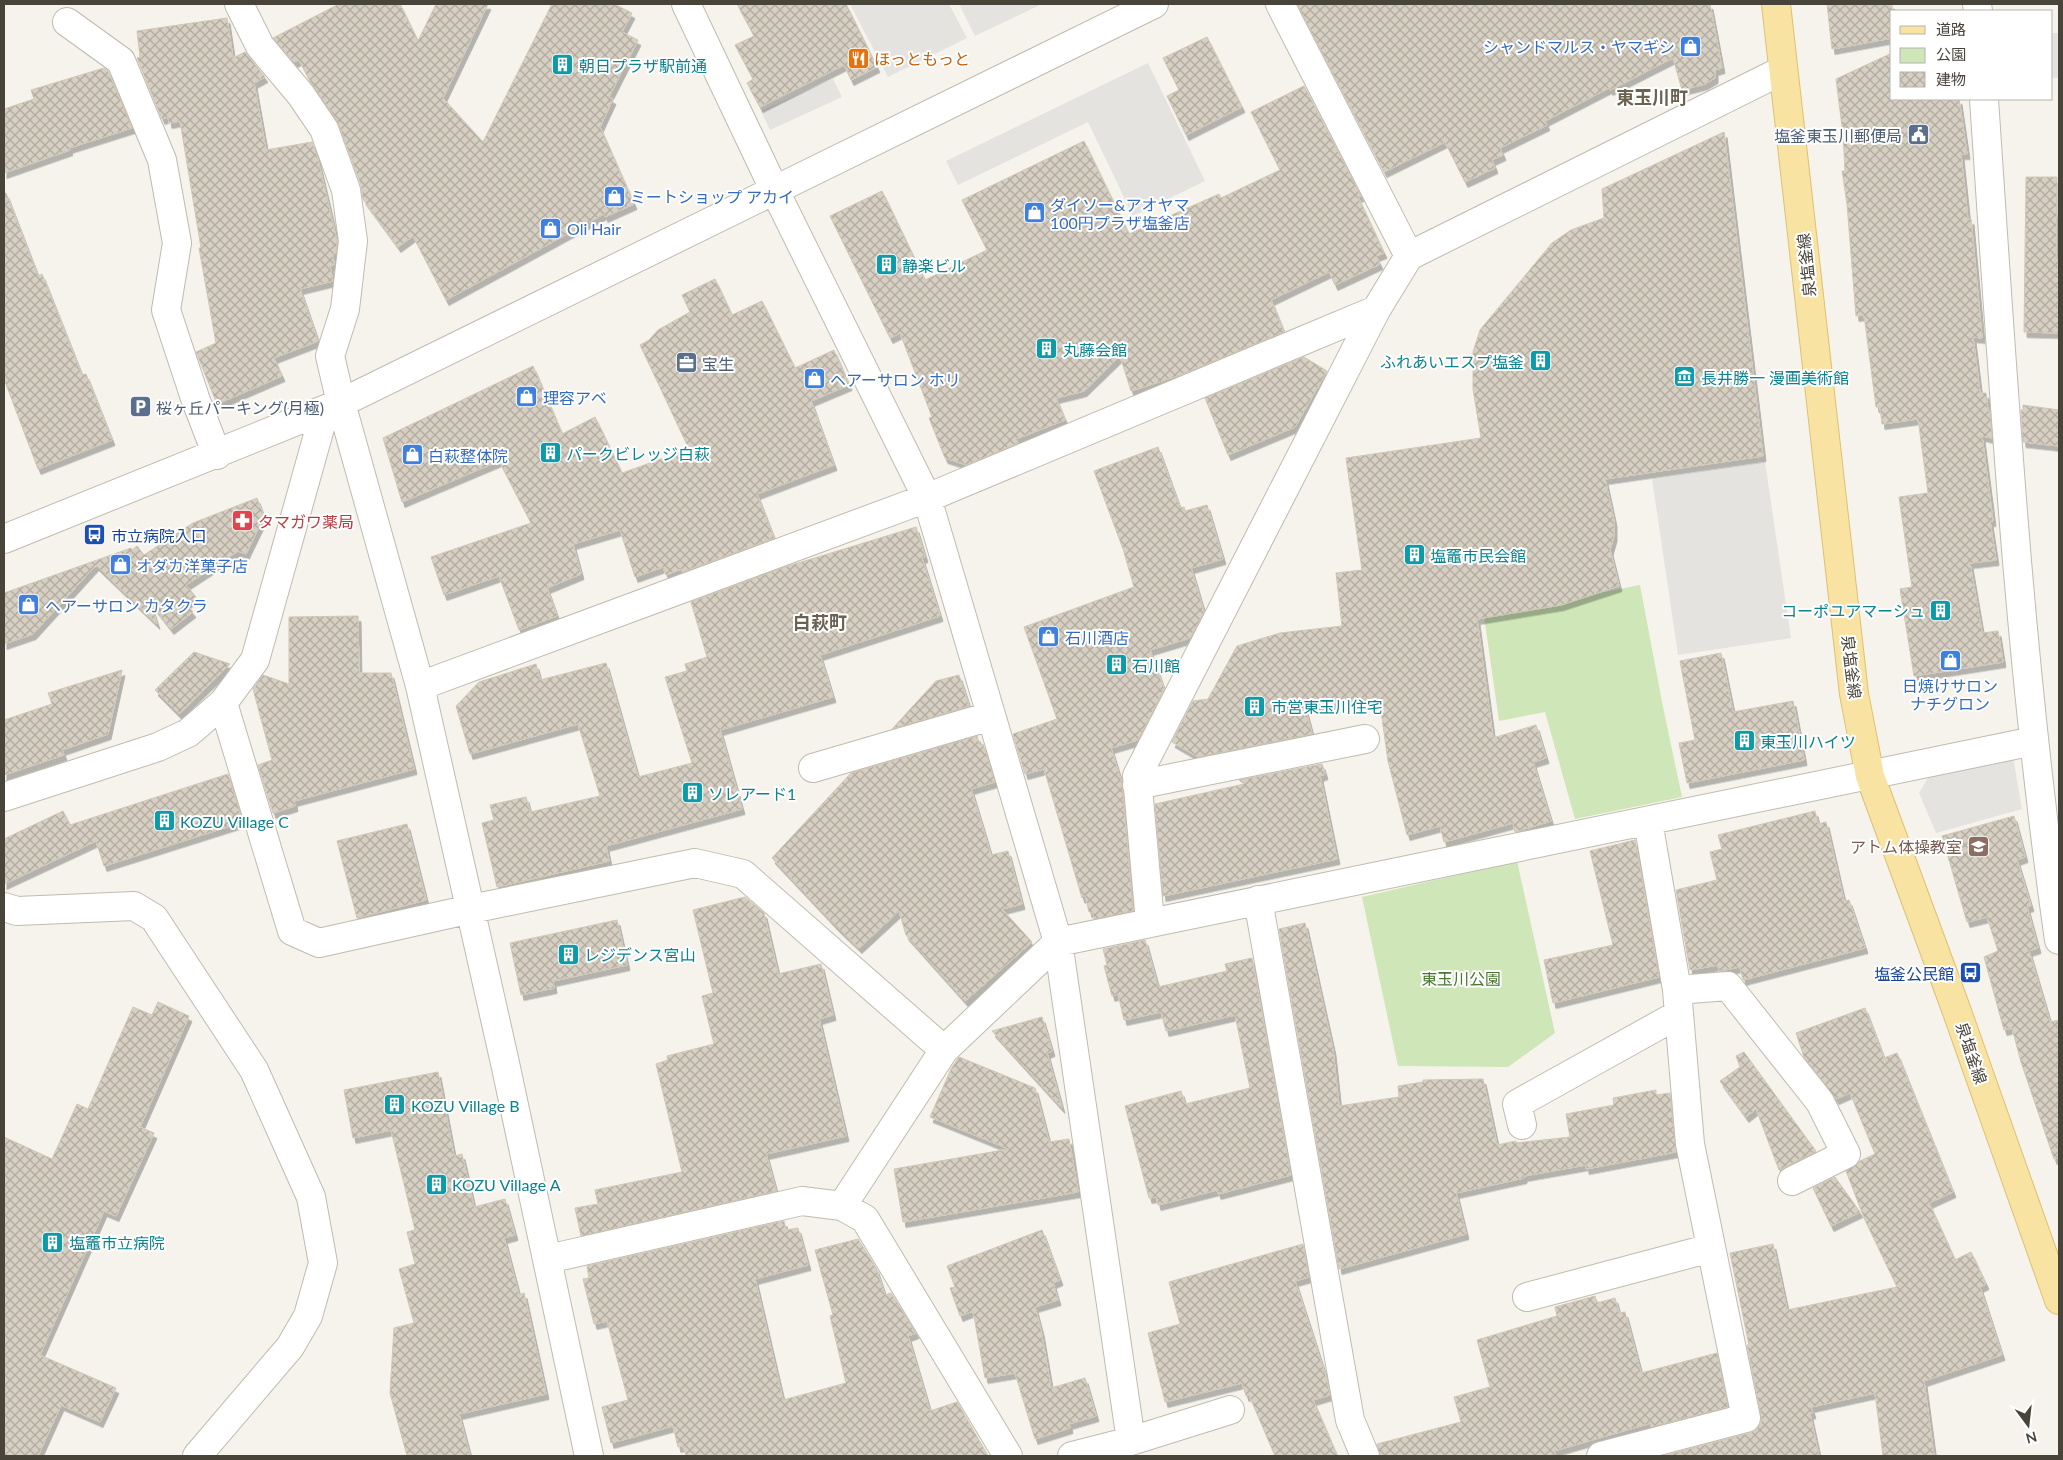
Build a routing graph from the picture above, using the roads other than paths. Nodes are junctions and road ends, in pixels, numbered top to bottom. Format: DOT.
graph roads {
  1 [pos="239,4"];
  2 [pos="686,4"];
  3 [pos="1154,4"];
  4 [pos="1280,4"];
  5 [pos="1776,4"];
  6 [pos="67,22"];
  7 [pos="1784,70"];
  8 [pos="1984,100"];
  9 [pos="774,189"];
  10 [pos="1409,256"];
  11 [pos="1376,310"];
  12 [pos="333,407"];
  13 [pos="217,455"];
  14 [pos="928,498"];
  15 [pos="4,540"];
  16 [pos="420,686"];
  17 [pos="223,703"];
  18 [pos="992,716"];
  19 [pos="1365,739"];
  20 [pos="2034,741"];
  21 [pos="813,768"];
  22 [pos="1870,776"];
  23 [pos="1137,785"];
  24 [pos="4,797"];
  25 [pos="1648,821"];
  26 [pos="2056,894"];
  27 [pos="1258,900"];
  28 [pos="4,907"];
  29 [pos="471,909"];
  30 [pos="1150,922"];
  31 [pos="2059,940"];
  32 [pos="1058,942"];
  33 [pos="1678,1002"];
  34 [pos="944,1050"];
  35 [pos="1522,1125"];
  36 [pos="1792,1181"];
  37 [pos="842,1206"];
  38 [pos="1711,1248"];
  39 [pos="548,1259"];
  40 [pos="1527,1297"];
  41 [pos="2059,1300"];
  42 [pos="1230,1410"];
  43 [pos="1131,1441"];
  44 [pos="197,1456"];
  45 [pos="589,1456"];
  46 [pos="1008,1456"];
  47 [pos="1072,1456"];
  48 [pos="1365,1456"];
  49 [pos="1601,1456"];
  1 -- 12 [label="street"];
  2 -- 9 [label="street"];
  3 -- 9 [label="street"];
  4 -- 10 [label="street"];
  5 -- 7 [label="main road, 泉塩釜線"];
  6 -- 13 [label="street"];
  7 -- 10 [label="street"];
  7 -- 22 [label="main road, 泉塩釜線"];
  8 -- 20 [label="street"];
  9 -- 12 [label="street"];
  9 -- 14 [label="street"];
  10 -- 11 [label="street"];
  11 -- 14 [label="street"];
  11 -- 23 [label="street"];
  12 -- 13 [label="street"];
  12 -- 16 [label="street"];
  12 -- 17 [label="street"];
  13 -- 15 [label="street"];
  14 -- 16 [label="street"];
  14 -- 18 [label="street"];
  16 -- 29 [label="street"];
  17 -- 24 [label="street"];
  17 -- 29 [label="street"];
  18 -- 21 [label="street"];
  18 -- 32 [label="street"];
  19 -- 23 [label="street"];
  20 -- 22 [label="street"];
  20 -- 26 [label="street"];
  22 -- 25 [label="street"];
  22 -- 41 [label="main road, 泉塩釜線"];
  23 -- 30 [label="street"];
  25 -- 27 [label="street"];
  25 -- 33 [label="street"];
  26 -- 31 [label="street"];
  27 -- 30 [label="street"];
  27 -- 48 [label="street"];
  28 -- 44 [label="street"];
  29 -- 34 [label="street"];
  29 -- 39 [label="street"];
  30 -- 32 [label="street"];
  32 -- 34 [label="street"];
  32 -- 43 [label="street"];
  33 -- 35 [label="street"];
  33 -- 36 [label="street"];
  33 -- 38 [label="street"];
  34 -- 37 [label="street"];
  37 -- 39 [label="street"];
  37 -- 46 [label="street"];
  38 -- 40 [label="street"];
  38 -- 49 [label="street"];
  39 -- 45 [label="street"];
  42 -- 43 [label="street"];
  43 -- 47 [label="street"];
}
